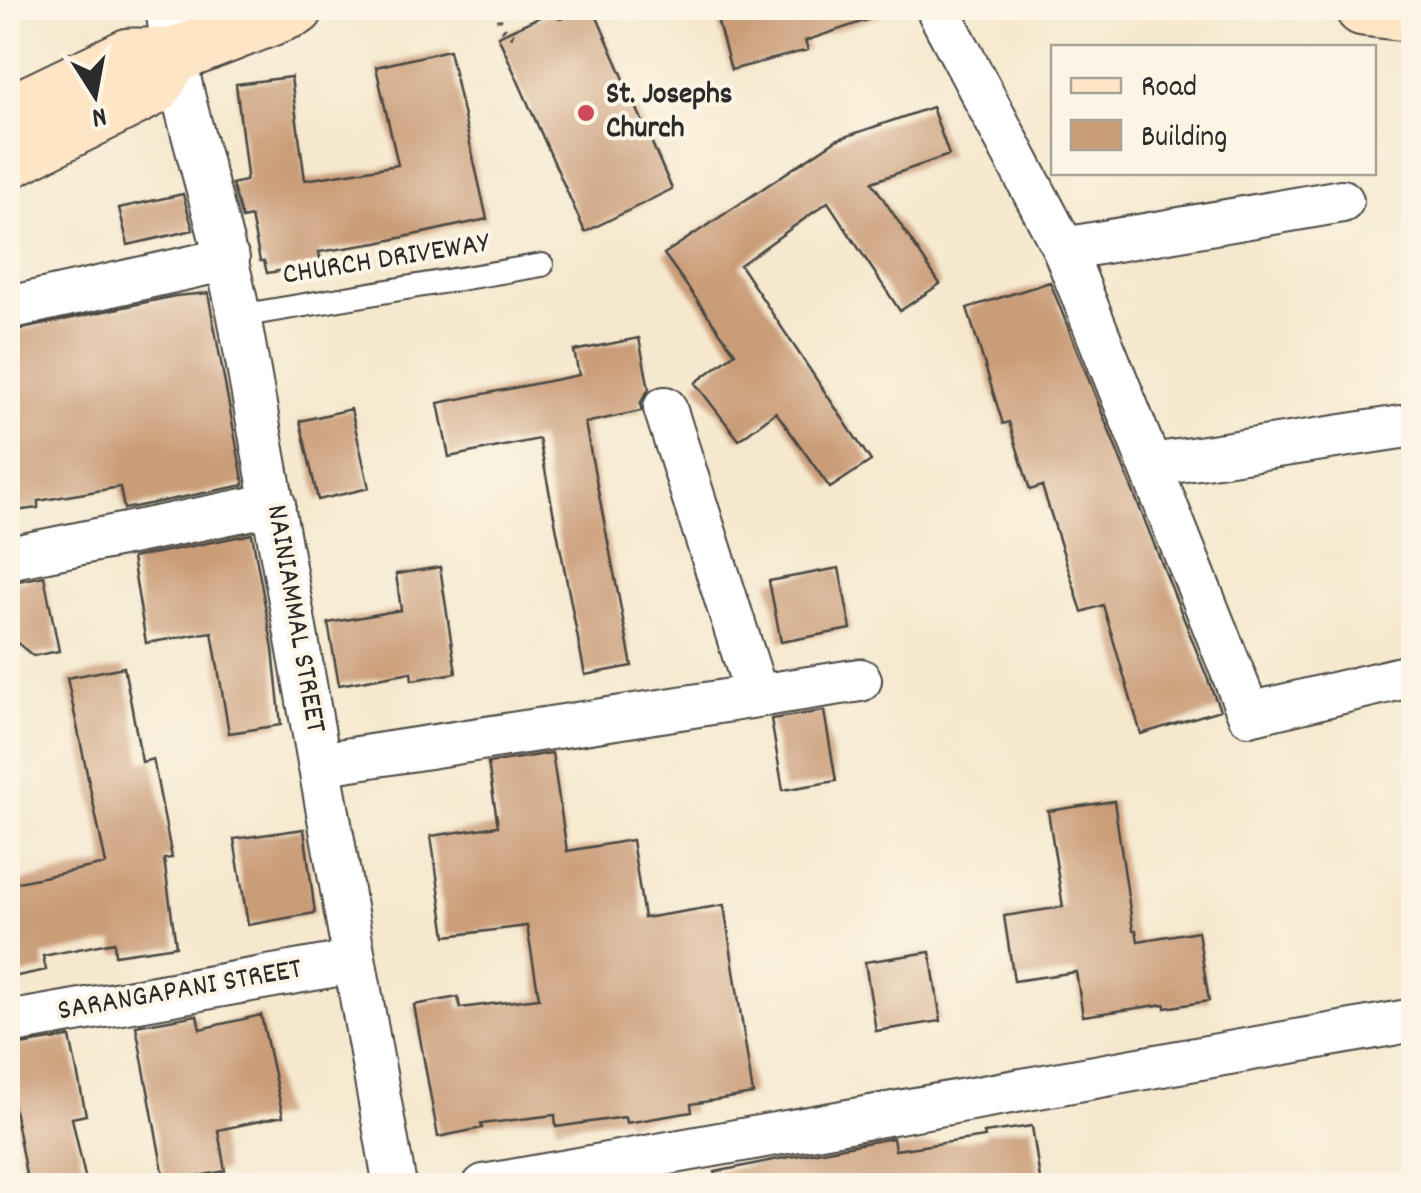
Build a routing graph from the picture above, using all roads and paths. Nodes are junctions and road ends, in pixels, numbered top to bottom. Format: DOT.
graph roads {
  1 [pos="296,8"];
  2 [pos="500,8"];
  3 [pos="560,8"];
  4 [pos="937,8"];
  5 [pos="1363,8"];
  6 [pos="1414,14"];
  7 [pos="562,20"];
  8 [pos="170,32"];
  9 [pos="520,38"];
  10 [pos="8,114"];
  11 [pos="8,162"];
  12 [pos="1342,201"];
  13 [pos="1064,250"];
  14 [pos="228,259"];
  15 [pos="542,266"];
  16 [pos="8,308"];
  17 [pos="239,316"];
  18 [pos="665,408"];
  19 [pos="1414,426"];
  20 [pos="1152,465"];
  21 [pos="274,504"];
  22 [pos="8,558"];
  23 [pos="1414,675"];
  24 [pos="860,680"];
  25 [pos="758,696"];
  26 [pos="319,764"];
  27 [pos="353,962"];
  28 [pos="1414,1020"];
  29 [pos="8,1023"];
  30 [pos="395,1186"];
  31 [pos="484,1186"];
  1 -- 8 [label="street"];
  2 -- 9 [label="path"];
  3 -- 7 [label="path"];
  4 -- 13 [label="street"];
  5 -- 6 [label="street"];
  8 -- 10 [label="street"];
  8 -- 11 [label="street"];
  8 -- 14 [label="street, NAINIAMMAL STREET"];
  12 -- 13 [label="street"];
  13 -- 20 [label="street"];
  14 -- 16 [label="street"];
  14 -- 17 [label="street, NAINIAMMAL STREET"];
  15 -- 17 [label="lane, CHURCH DRIVEWAY"];
  17 -- 21 [label="street, NAINIAMMAL STREET"];
  18 -- 25 [label="street"];
  19 -- 20 [label="street"];
  20 -- 23 [label="street"];
  21 -- 22 [label="street"];
  21 -- 26 [label="street, NAINIAMMAL STREET"];
  24 -- 25 [label="street"];
  25 -- 26 [label="street"];
  26 -- 27 [label="street, NAINIAMMAL STREET"];
  27 -- 29 [label="street, SARANGAPANI STREET"];
  27 -- 30 [label="street, NAINIAMMAL STREET"];
  28 -- 31 [label="street"];
}
